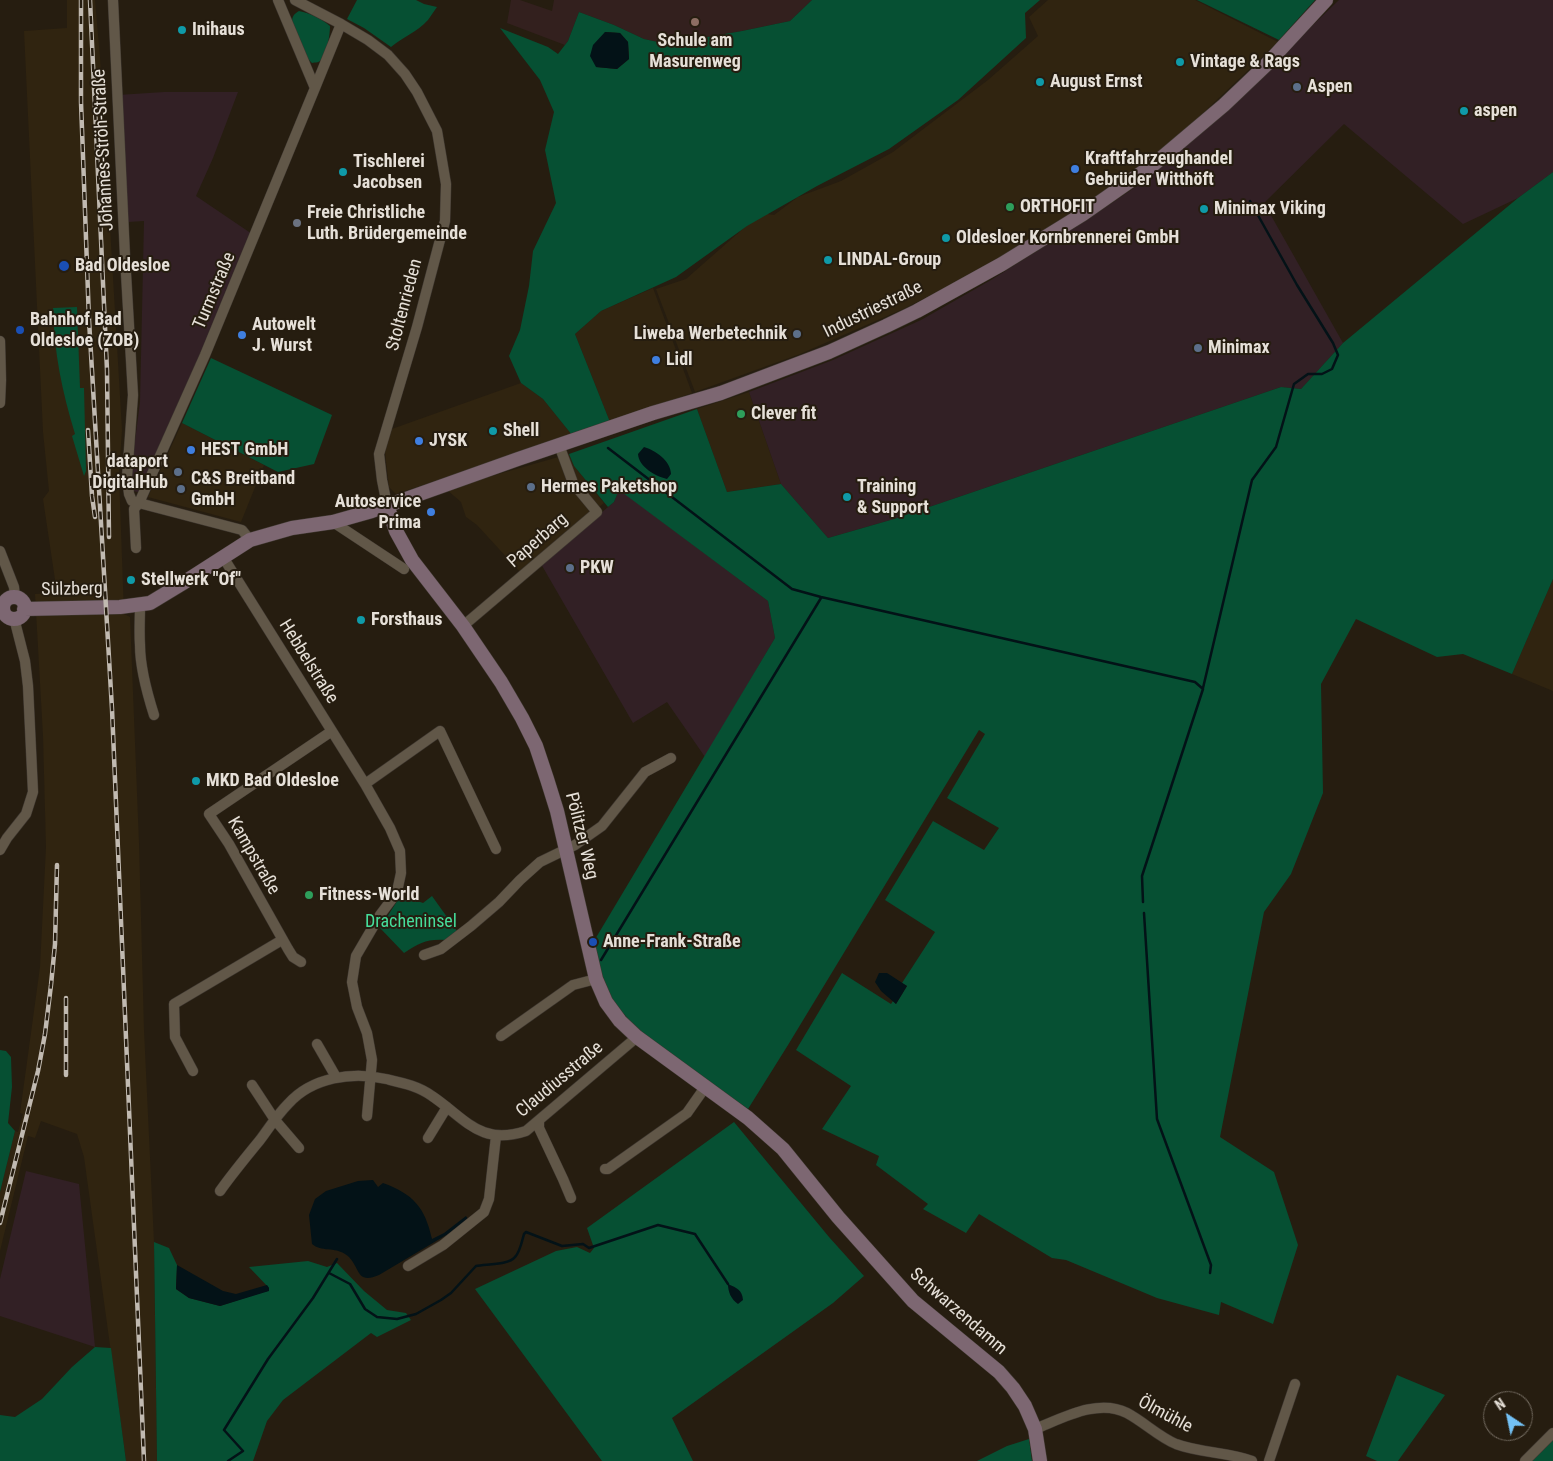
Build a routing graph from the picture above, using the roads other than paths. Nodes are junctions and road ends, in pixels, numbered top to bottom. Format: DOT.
graph roads {
  1 [pos="113,0"];
  2 [pos="278,0"];
  3 [pos="295,0"];
  4 [pos="1326,0"];
  5 [pos="341,24"];
  6 [pos="315,88"];
  7 [pos="0,341"];
  8 [pos="0,403"];
  9 [pos="559,445"];
  10 [pos="139,504"];
  11 [pos="387,505"];
  12 [pos="333,522"];
  13 [pos="250,540"];
  14 [pos="136,548"];
  15 [pos="0,551"];
  16 [pos="223,557"];
  17 [pos="404,569"];
  18 [pos="14,597"];
  19 [pos="140,605"];
  20 [pos="24,609"];
  21 [pos="5,612"];
  22 [pos="463,626"];
  23 [pos="154,715"];
  24 [pos="332,732"];
  25 [pos="672,758"];
  26 [pos="365,784"];
  27 [pos="496,849"];
  28 [pos="565,849"];
  29 [pos="0,850"];
  30 [pos="282,940"];
  31 [pos="424,954"];
  32 [pos="301,962"];
  33 [pos="596,979"];
  34 [pos="501,1036"];
  35 [pos="638,1037"];
  36 [pos="317,1044"];
  37 [pos="193,1071"];
  38 [pos="370,1075"];
  39 [pos="336,1077"];
  40 [pos="252,1085"];
  41 [pos="706,1086"];
  42 [pos="447,1107"];
  43 [pos="367,1116"];
  44 [pos="275,1120"];
  45 [pos="540,1120"];
  46 [pos="496,1136"];
  47 [pos="428,1138"];
  48 [pos="299,1148"];
  49 [pos="605,1169"];
  50 [pos="808,1180"];
  51 [pos="220,1191"];
  52 [pos="571,1198"];
  53 [pos="408,1266"];
  54 [pos="1295,1384"];
  55 [pos="1035,1429"];
  56 [pos="1553,1432"];
  57 [pos="1040,1461"];
  58 [pos="1252,1461"];
  59 [pos="1269,1461"];
  60 [pos="1525,1461"];
  1 -- 10 [label="street, Johannes-Ströh-Straße"];
  2 -- 6 [label="street"];
  3 -- 5 [label="street, Stoltenrieden"];
  4 -- 9 [label="main road, Industriestraße"];
  5 -- 6 [label="street, Turmstraße"];
  5 -- 11 [label="street, Stoltenrieden"];
  6 -- 10 [label="street, Turmstraße"];
  7 -- 8 [label="street"];
  9 -- 11 [label="main road, Industriestraße"];
  9 -- 22 [label="street, Paperbarg"];
  10 -- 13 [label="street"];
  10 -- 14 [label="street, Turmstraße"];
  11 -- 12 [label="main road"];
  11 -- 22 [label="main road, Pölitzer Weg"];
  12 -- 13 [label="main road"];
  12 -- 17 [label="street"];
  13 -- 16 [label="main road"];
  15 -- 18 [label="street"];
  16 -- 19 [label="main road"];
  16 -- 24 [label="street, Hebbelstraße"];
  18 -- 20 [label="main road, Sülzberg"];
  18 -- 21 [label="main road"];
  19 -- 20 [label="main road, Sülzberg"];
  19 -- 23 [label="street"];
  20 -- 21 [label="main road, Sülzberg"];
  21 -- 29 [label="street"];
  22 -- 28 [label="main road, Pölitzer Weg"];
  24 -- 26 [label="street, Hebbelstraße"];
  24 -- 30 [label="street, Kampstraße"];
  25 -- 28 [label="street"];
  26 -- 27 [label="street"];
  26 -- 38 [label="street, Hebbelstraße"];
  28 -- 31 [label="street"];
  28 -- 33 [label="main road, Pölitzer Weg"];
  30 -- 32 [label="street, Kampstraße"];
  30 -- 37 [label="street"];
  33 -- 34 [label="street"];
  33 -- 35 [label="main road, Pölitzer Weg"];
  35 -- 41 [label="main road, Pölitzer Weg"];
  35 -- 45 [label="street, Claudiusstraße"];
  36 -- 39 [label="street"];
  38 -- 39 [label="street, Claudiusstraße"];
  38 -- 42 [label="street, Claudiusstraße"];
  38 -- 43 [label="street"];
  39 -- 44 [label="street, Claudiusstraße"];
  40 -- 44 [label="street"];
  41 -- 49 [label="street"];
  41 -- 50 [label="main road, Pölitzer Weg"];
  42 -- 46 [label="street, Claudiusstraße"];
  42 -- 47 [label="street"];
  44 -- 48 [label="street"];
  44 -- 51 [label="street, Claudiusstraße"];
  45 -- 46 [label="street, Claudiusstraße"];
  45 -- 52 [label="street"];
  46 -- 53 [label="street"];
  50 -- 55 [label="main road, Schwarzendamm"];
  54 -- 59 [label="street"];
  55 -- 57 [label="main road, Schwarzendamm"];
  55 -- 58 [label="street, Ölmühle"];
  56 -- 60 [label="street"];
}
